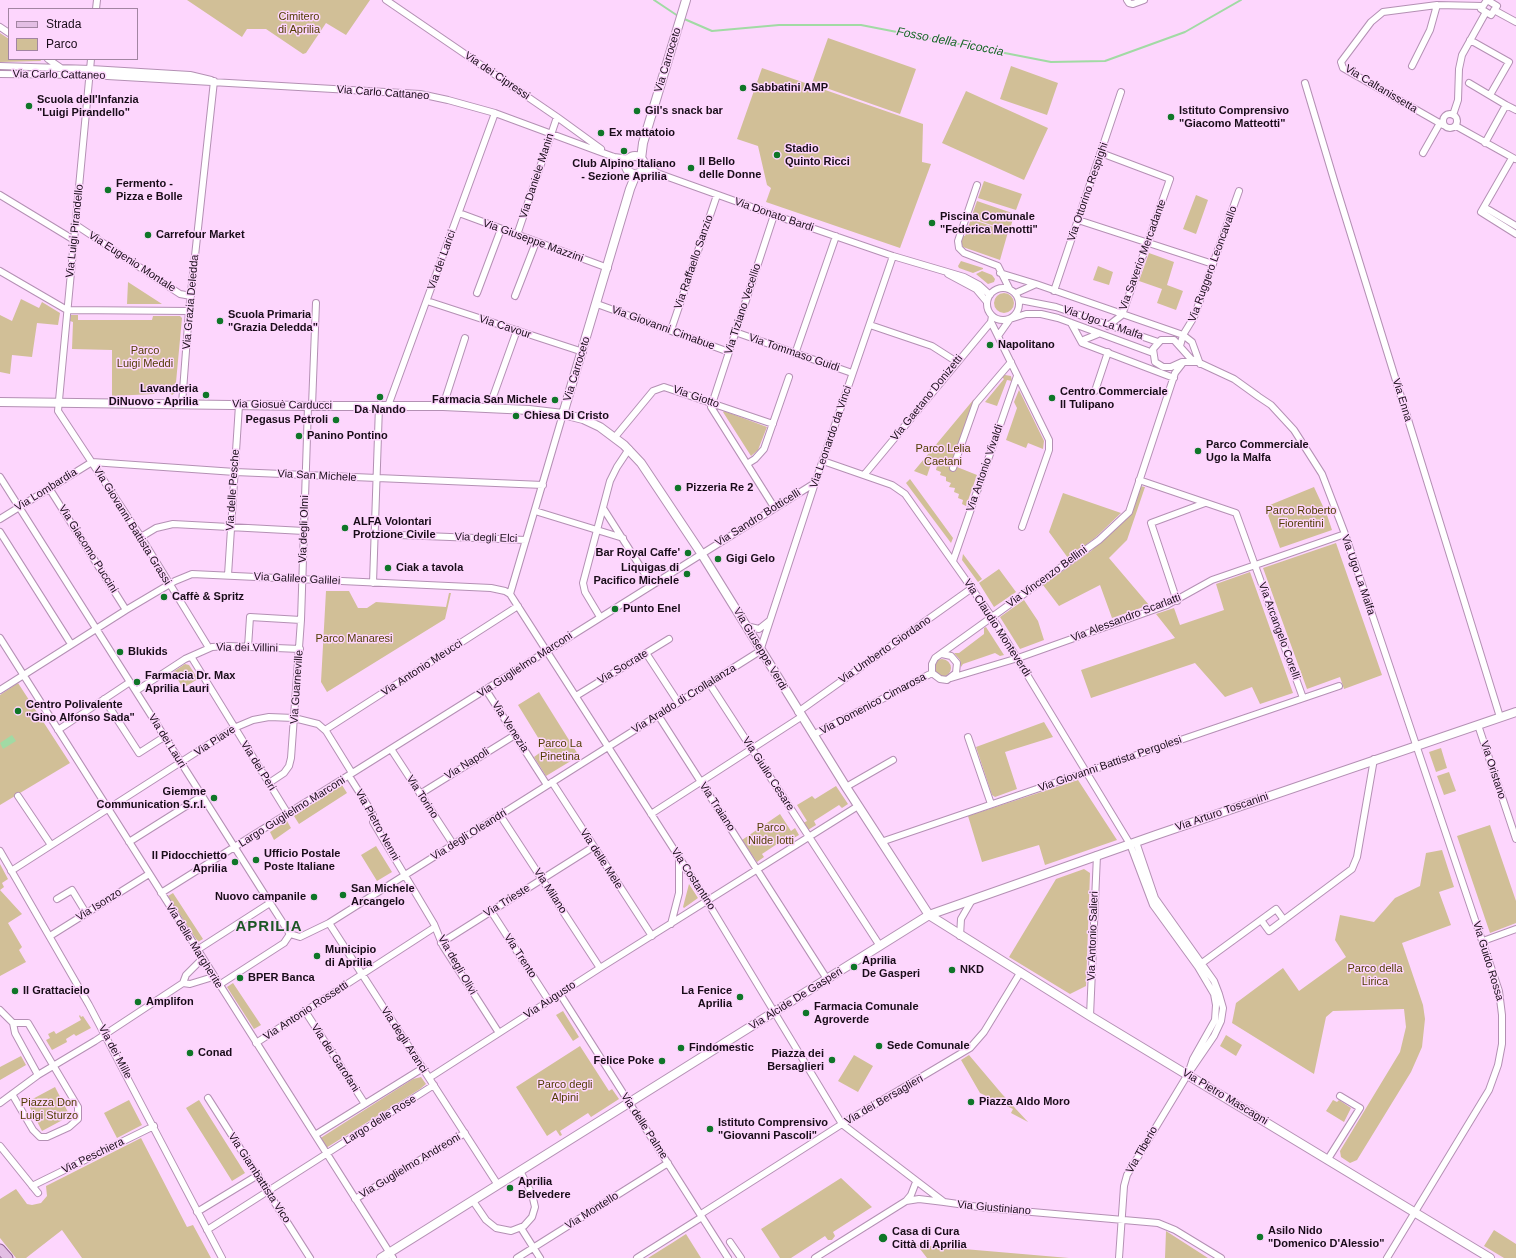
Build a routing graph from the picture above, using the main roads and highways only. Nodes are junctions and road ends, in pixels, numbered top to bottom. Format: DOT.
graph roads {
  1 [pos="0,1249"];
  2 [pos="8,1258"];
  1 -- 2 [label="main road"];
}
